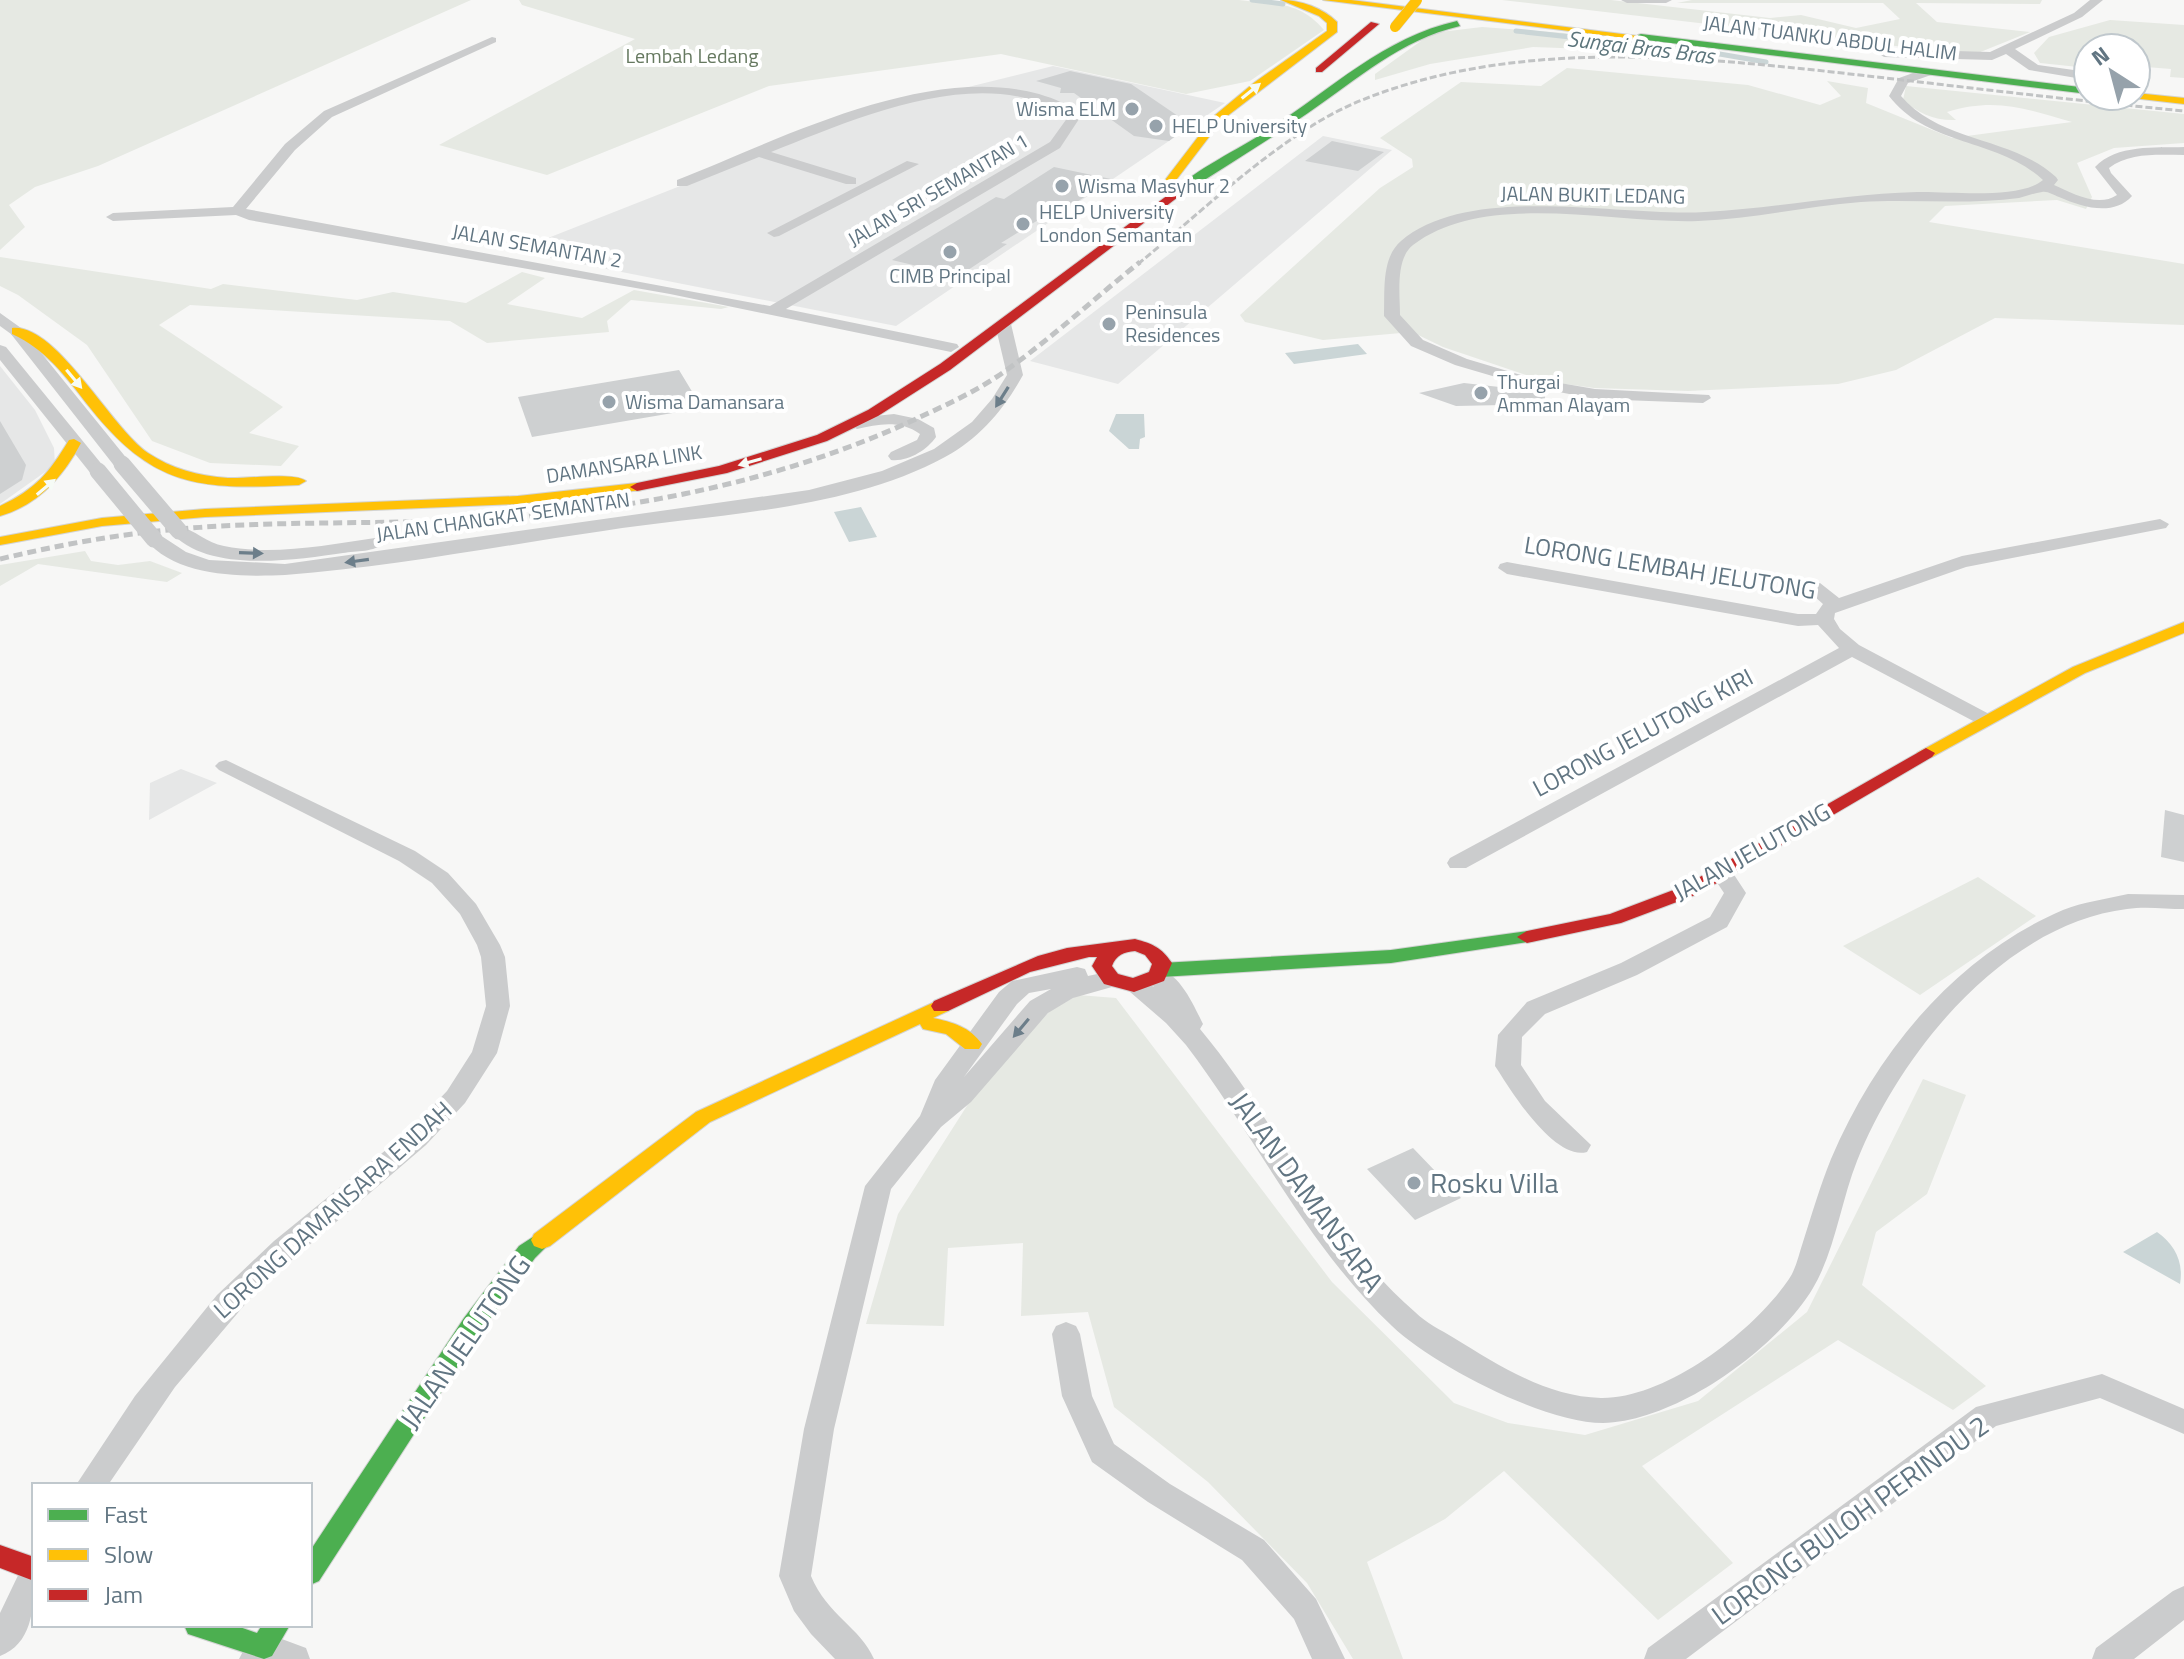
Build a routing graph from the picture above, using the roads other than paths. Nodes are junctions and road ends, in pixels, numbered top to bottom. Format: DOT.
graph roads {
  1 [pos="1286,0"];
  2 [pos="1328,0"];
  3 [pos="1395,0"];
  4 [pos="1404,0"];
  5 [pos="1417,0"];
  6 [pos="1426,0"];
  7 [pos="1627,0"];
  8 [pos="1666,0"];
  9 [pos="2097,0"];
  10 [pos="1474,7"];
  11 [pos="1579,29"];
  12 [pos="492,40"];
  13 [pos="2009,49"];
  14 [pos="1881,59"];
  15 [pos="1927,72"];
  16 [pos="2072,74"];
  17 [pos="2072,76"];
  18 [pos="1307,79"];
  19 [pos="1903,81"];
  20 [pos="2152,84"];
  21 [pos="2184,87"];
  22 [pos="2072,89"];
  23 [pos="2152,98"];
  24 [pos="2184,101"];
  25 [pos="1243,129"];
  26 [pos="2184,151"];
  27 [pos="759,153"];
  28 [pos="912,164"];
  29 [pos="851,181"];
  30 [pos="682,183"];
  31 [pos="2046,186"];
  32 [pos="1169,192"];
  33 [pos="238,211"];
  34 [pos="113,217"];
  35 [pos="774,233"];
  36 [pos="774,310"];
  37 [pos="0,318"];
  38 [pos="1003,324"];
  39 [pos="16,331"];
  40 [pos="951,347"];
  41 [pos="0,350"];
  42 [pos="881,385"];
  43 [pos="1703,398"];
  44 [pos="857,400"];
  45 [pos="824,437"];
  46 [pos="74,443"];
  47 [pos="319,481"];
  48 [pos="411,486"];
  49 [pos="457,489"];
  50 [pos="0,512"];
  51 [pos="2160,524"];
  52 [pos="0,528"];
  53 [pos="0,541"];
  54 [pos="1507,568"];
  55 [pos="1813,587"];
  56 [pos="1830,612"];
  57 [pos="2184,627"];
  58 [pos="1852,649"];
  59 [pos="1984,719"];
  60 [pos="226,766"];
  61 [pos="1458,863"];
  62 [pos="1721,872"];
  63 [pos="2184,902"];
  64 [pos="1154,951"];
  65 [pos="1285,964"];
  66 [pos="1113,968"];
  67 [pos="1159,973"];
  68 [pos="1021,987"];
  69 [pos="930,1024"];
  70 [pos="972,1044"];
  71 [pos="1213,1064"];
  72 [pos="932,1120"];
  73 [pos="1578,1145"];
  74 [pos="661,1150"];
  75 [pos="1066,1334"];
  76 [pos="2184,1422"];
  77 [pos="92,1483"];
  78 [pos="0,1556"];
  79 [pos="312,1570"];
  80 [pos="32,1571"];
  81 [pos="32,1577"];
  82 [pos="2184,1601"];
  83 [pos="204,1627"];
  84 [pos="0,1641"];
  85 [pos="265,1644"];
  86 [pos="294,1659"];
  87 [pos="858,1659"];
  88 [pos="1329,1659"];
  89 [pos="1660,1659"];
  90 [pos="2108,1659"];
  32 -- 1 [label="main road, one-way"];
  2 -- 11 [label="main road, JALAN TUANKU ABDUL HALIM"];
  3 -- 18 [label="main road"];
  4 -- 10 [label="main road, JALAN TUANKU ABDUL HALIM"];
  5 -- 32 [label="main road, bridge"];
  6 -- 10 [label="main road"];
  7 -- 8 [label="street"];
  9 -- 13 [label="street"];
  10 -- 14 [label="main road, JALAN TUANKU ABDUL HALIM"];
  11 -- 14 [label="main road, JALAN TUANKU ABDUL HALIM"];
  11 -- 32 [label="main road"];
  12 -- 33 [label="street"];
  13 -- 14 [label="street"];
  13 -- 16 [label="street"];
  14 -- 15 [label="main road, JALAN TUANKU ABDUL HALIM"];
  14 -- 17 [label="main road, JALAN TUANKU ABDUL HALIM"];
  14 -- 19 [label="street"];
  15 -- 19 [label="street"];
  15 -- 22 [label="main road, JALAN TUANKU ABDUL HALIM"];
  19 -- 31 [label="street"];
  20 -- 21 [label="main road"];
  23 -- 24 [label="main road"];
  25 -- 32 [label="main road"];
  26 -- 31 [label="street"];
  27 -- 29 [label="street"];
  27 -- 30 [label="street, JALAN SRI SEMANTAN 1"];
  27 -- 36 [label="street, JALAN SRI SEMANTAN 1"];
  28 -- 35 [label="street, JALAN SRI SEMANTAN 1"];
  31 -- 43 [label="street, JALAN BUKIT LEDANG"];
  32 -- 38 [label="main road, DAMANSARA LINK"];
  32 -- 40 [label="main road"];
  33 -- 34 [label="street, JALAN SEMANTAN 2"];
  33 -- 36 [label="street, JALAN SEMANTAN 2"];
  36 -- 40 [label="street, JALAN SEMANTAN 2"];
  37 -- 39 [label="street, JALAN CHANGKAT SEMANTAN"];
  38 -- 45 [label="main road, DAMANSARA LINK"];
  38 -- 46 [label="street, JALAN CHANGKAT SEMANTAN, one-way, bridge"];
  39 -- 45 [label="street, JALAN CHANGKAT SEMANTAN, one-way, bridge"];
  39 -- 47 [label="main road, one-way"];
  40 -- 42 [label="main road"];
  41 -- 46 [label="street, JALAN CHANGKAT SEMANTAN"];
  44 -- 49 [label="main road, DAMANSARA LINK"];
  45 -- 53 [label="main road, DAMANSARA LINK, one-way"];
  50 -- 46 [label="main road, one-way"];
  48 -- 49 [label="main road"];
  49 -- 52 [label="main road, DAMANSARA LINK"];
  51 -- 56 [label="street"];
  54 -- 56 [label="street, LORONG LEMBAH JELUTONG"];
  55 -- 56 [label="street"];
  56 -- 58 [label="street"];
  57 -- 59 [label="main road, JALAN JELUTONG"];
  58 -- 59 [label="street"];
  58 -- 61 [label="street, LORONG JELUTONG KIRI"];
  59 -- 62 [label="main road, JALAN JELUTONG"];
  60 -- 77 [label="street, LORONG DAMANSARA ENDAH"];
  62 -- 65 [label="main road, JALAN JELUTONG"];
  62 -- 73 [label="street"];
  63 -- 71 [label="street, JALAN DAMANSARA"];
  64 -- 65 [label="main road, JALAN JELUTONG"];
  64 -- 66 [label="main road, JALAN JELUTONG"];
  64 -- 67 [label="main road"];
  65 -- 67 [label="main road, JALAN JELUTONG"];
  66 -- 67 [label="main road, JALAN JELUTONG"];
  66 -- 68 [label="street, JALAN JELUTONG"];
  66 -- 71 [label="street, JALAN DAMANSARA"];
  66 -- 72 [label="street, one-way"];
  66 -- 74 [label="main road, JALAN JELUTONG"];
  67 -- 71 [label="street, JALAN DAMANSARA"];
  68 -- 69 [label="main road, JALAN JELUTONG"];
  68 -- 70 [label="street"];
  69 -- 70 [label="main road"];
  69 -- 74 [label="main road, JALAN JELUTONG"];
  70 -- 72 [label="street"];
  72 -- 87 [label="street"];
  74 -- 79 [label="main road, JALAN JELUTONG"];
  75 -- 88 [label="street"];
  76 -- 89 [label="street, LORONG BULOH PERINDU 2"];
  78 -- 80 [label="main road"];
  81 -- 84 [label="street"];
  82 -- 90 [label="street"];
  83 -- 85 [label="main road"];
  85 -- 86 [label="street"];
}
